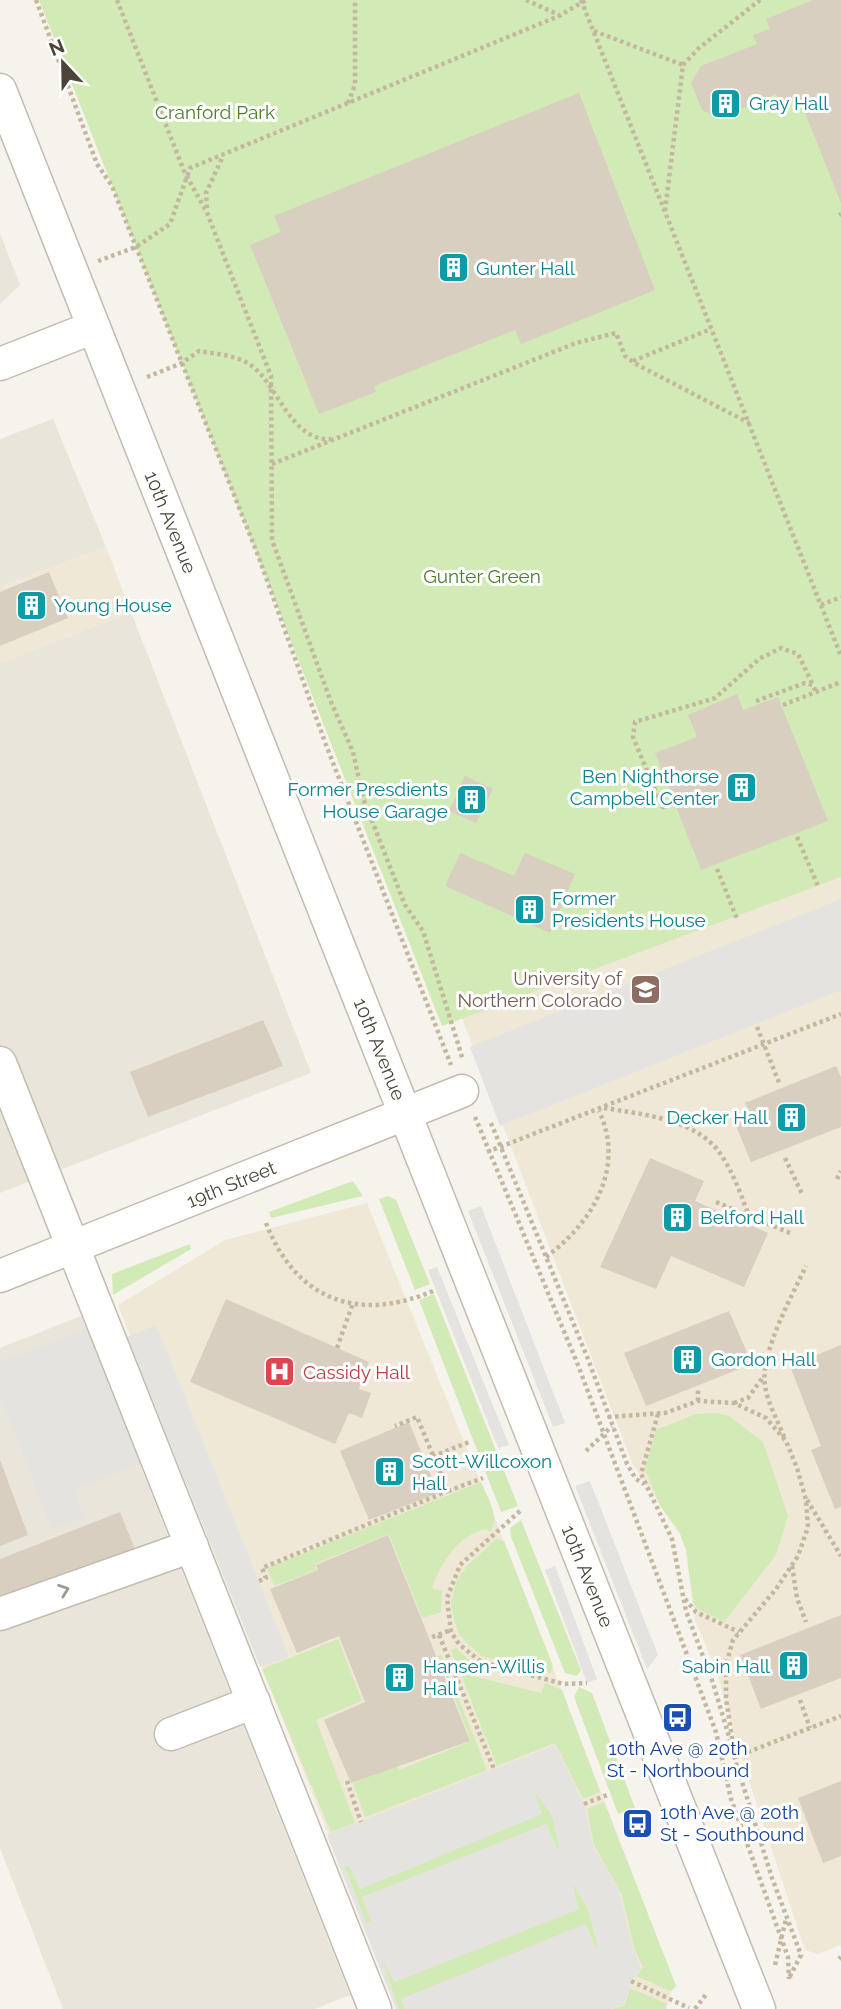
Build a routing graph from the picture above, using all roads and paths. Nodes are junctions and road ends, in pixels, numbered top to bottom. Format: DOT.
graph roads {
  1 [pos="36,0"];
  2 [pos="117,0"];
  3 [pos="355,0"];
  4 [pos="526,0"];
  5 [pos="759,0"];
  6 [pos="583,1"];
  7 [pos="559,16"];
  8 [pos="594,31"];
  9 [pos="683,65"];
  10 [pos="0,90"];
  11 [pos="346,106"];
  12 [pos="223,156"];
  13 [pos="186,174"];
  14 [pos="207,213"];
  15 [pos="665,213"];
  16 [pos="136,247"];
  17 [pos="94,262"];
  18 [pos="94,327"];
  19 [pos="711,329"];
  20 [pos="633,361"];
  21 [pos="182,363"];
  22 [pos="0,364"];
  23 [pos="139,380"];
  24 [pos="272,391"];
  25 [pos="749,423"];
  26 [pos="338,438"];
  27 [pos="272,464"];
  28 [pos="841,597"];
  29 [pos="821,605"];
  30 [pos="841,656"];
  31 [pos="841,682"];
  32 [pos="813,685"];
  33 [pos="816,692"];
  34 [pos="756,701"];
  35 [pos="783,705"];
  36 [pos="671,803"];
  37 [pos="797,837"];
  38 [pos="717,869"];
  39 [pos="818,886"];
  40 [pos="737,919"];
  41 [pos="841,1014"];
  42 [pos="833,1017"];
  43 [pos="841,1021"];
  44 [pos="757,1027"];
  45 [pos="764,1044"];
  46 [pos="0,1063"];
  47 [pos="463,1077"];
  48 [pos="780,1085"];
  49 [pos="601,1110"];
  50 [pos="405,1113"];
  51 [pos="491,1123"];
  52 [pos="502,1148"];
  53 [pos="489,1152"];
  54 [pos="785,1158"];
  55 [pos="841,1171"];
  56 [pos="837,1180"];
  57 [pos="803,1196"];
  58 [pos="716,1202"];
  59 [pos="749,1216"];
  60 [pos="266,1223"];
  61 [pos="790,1233"];
  62 [pos="74,1248"];
  63 [pos="546,1256"];
  64 [pos="806,1266"];
  65 [pos="0,1276"];
  66 [pos="433,1291"];
  67 [pos="353,1303"];
  68 [pos="337,1348"];
  69 [pos="764,1373"];
  70 [pos="698,1388"];
  71 [pos="698,1401"];
  72 [pos="734,1404"];
  73 [pos="658,1413"];
  74 [pos="608,1417"];
  75 [pos="395,1426"];
  76 [pos="612,1426"];
  77 [pos="604,1434"];
  78 [pos="786,1441"];
  79 [pos="469,1442"];
  80 [pos="586,1451"];
  81 [pos="433,1456"];
  82 [pos="426,1459"];
  83 [pos="483,1478"];
  84 [pos="645,1484"];
  85 [pos="448,1491"];
  86 [pos="806,1500"];
  87 [pos="520,1511"];
  88 [pos="192,1546"];
  89 [pos="841,1556"];
  90 [pos="792,1565"];
  91 [pos="259,1581"];
  92 [pos="684,1598"];
  93 [pos="0,1614"];
  94 [pos="806,1622"];
  95 [pos="451,1630"];
  96 [pos="740,1632"];
  97 [pos="439,1635"];
  98 [pos="432,1637"];
  99 [pos="587,1683"];
  100 [pos="800,1700"];
  101 [pos="254,1702"];
  102 [pos="841,1717"];
  103 [pos="810,1728"];
  104 [pos="171,1734"];
  105 [pos="735,1757"];
  106 [pos="494,1769"];
  107 [pos="347,1781"];
  108 [pos="607,1795"];
  109 [pos="584,1804"];
  110 [pos="361,1822"];
  111 [pos="787,1917"];
  112 [pos="782,1936"];
  113 [pos="775,1966"];
  114 [pos="631,1982"];
  115 [pos="707,1993"];
  116 [pos="689,2008"];
  117 [pos="375,2009"];
  118 [pos="695,2009"];
  119 [pos="758,2009"];
  1 -- 16 [label="path"];
  2 -- 13 [label="path"];
  3 -- 11 [label="path"];
  4 -- 7 [label="path"];
  5 -- 9 [label="path"];
  6 -- 7 [label="path"];
  6 -- 8 [label="path"];
  7 -- 11 [label="path"];
  8 -- 9 [label="path"];
  8 -- 15 [label="path"];
  9 -- 15 [label="path"];
  10 -- 18 [label="street, 10th Avenue"];
  11 -- 12 [label="path"];
  12 -- 13 [label="path"];
  12 -- 14 [label="path"];
  13 -- 14 [label="path"];
  13 -- 16 [label="path"];
  14 -- 24 [label="path"];
  15 -- 19 [label="path"];
  16 -- 17 [label="path"];
  16 -- 21 [label="path"];
  18 -- 22 [label="street"];
  18 -- 50 [label="street, 10th Avenue"];
  19 -- 20 [label="path"];
  19 -- 25 [label="path"];
  20 -- 25 [label="path"];
  20 -- 26 [label="path"];
  21 -- 23 [label="path"];
  21 -- 24 [label="path"];
  21 -- 47 [label="path"];
  24 -- 26 [label="path"];
  24 -- 27 [label="path"];
  25 -- 29 [label="path"];
  26 -- 27 [label="path"];
  27 -- 47 [label="path"];
  28 -- 29 [label="path"];
  29 -- 30 [label="path"];
  31 -- 33 [label="path"];
  32 -- 33 [label="path"];
  32 -- 34 [label="path"];
  32 -- 36 [label="path"];
  33 -- 35 [label="path"];
  37 -- 39 [label="path"];
  38 -- 40 [label="path"];
  41 -- 42 [label="path"];
  42 -- 43 [label="path"];
  42 -- 45 [label="path"];
  44 -- 45 [label="path"];
  45 -- 48 [label="path"];
  45 -- 49 [label="path"];
  46 -- 62 [label="street"];
  47 -- 50 [label="street, 19th Street"];
  47 -- 53 [label="path"];
  49 -- 52 [label="path"];
  49 -- 59 [label="path"];
  49 -- 63 [label="path"];
  50 -- 62 [label="street, 19th Street"];
  50 -- 119 [label="street, 10th Avenue"];
  51 -- 52 [label="path"];
  52 -- 53 [label="path"];
  52 -- 63 [label="path"];
  53 -- 77 [label="path"];
  54 -- 57 [label="path"];
  55 -- 56 [label="path"];
  58 -- 59 [label="path"];
  59 -- 61 [label="path"];
  60 -- 67 [label="path"];
  62 -- 65 [label="street, 19th Street"];
  62 -- 88 [label="street"];
  63 -- 74 [label="path"];
  64 -- 69 [label="path"];
  66 -- 67 [label="path"];
  67 -- 68 [label="path"];
  69 -- 72 [label="path"];
  69 -- 78 [label="path"];
  70 -- 71 [label="path"];
  71 -- 72 [label="path"];
  71 -- 73 [label="path"];
  72 -- 78 [label="path"];
  73 -- 74 [label="path"];
  73 -- 84 [label="path"];
  74 -- 76 [label="path"];
  75 -- 81 [label="path"];
  76 -- 77 [label="path"];
  76 -- 84 [label="path"];
  77 -- 80 [label="path"];
  77 -- 112 [label="path"];
  78 -- 86 [label="path"];
  79 -- 81 [label="path"];
  81 -- 82 [label="path"];
  81 -- 85 [label="path"];
  83 -- 85 [label="path"];
  84 -- 92 [label="path"];
  85 -- 91 [label="path"];
  86 -- 89 [label="path"];
  86 -- 90 [label="path"];
  87 -- 95 [label="path"];
  93 -- 88 [label="street, one-way"];
  88 -- 101 [label="street"];
  90 -- 94 [label="path"];
  90 -- 96 [label="path"];
  92 -- 96 [label="path"];
  92 -- 105 [label="path"];
  95 -- 97 [label="path"];
  95 -- 99 [label="path"];
  96 -- 105 [label="path"];
  97 -- 98 [label="path"];
  97 -- 106 [label="path"];
  100 -- 103 [label="path"];
  101 -- 104 [label="street"];
  101 -- 117 [label="street"];
  102 -- 103 [label="path"];
  103 -- 105 [label="path"];
  105 -- 111 [label="path"];
  107 -- 110 [label="path"];
  108 -- 109 [label="path"];
  111 -- 112 [label="path"];
  111 -- 112 [label="path"];
  112 -- 113 [label="path"];
  114 -- 116 [label="path"];
  115 -- 118 [label="path"];
}
